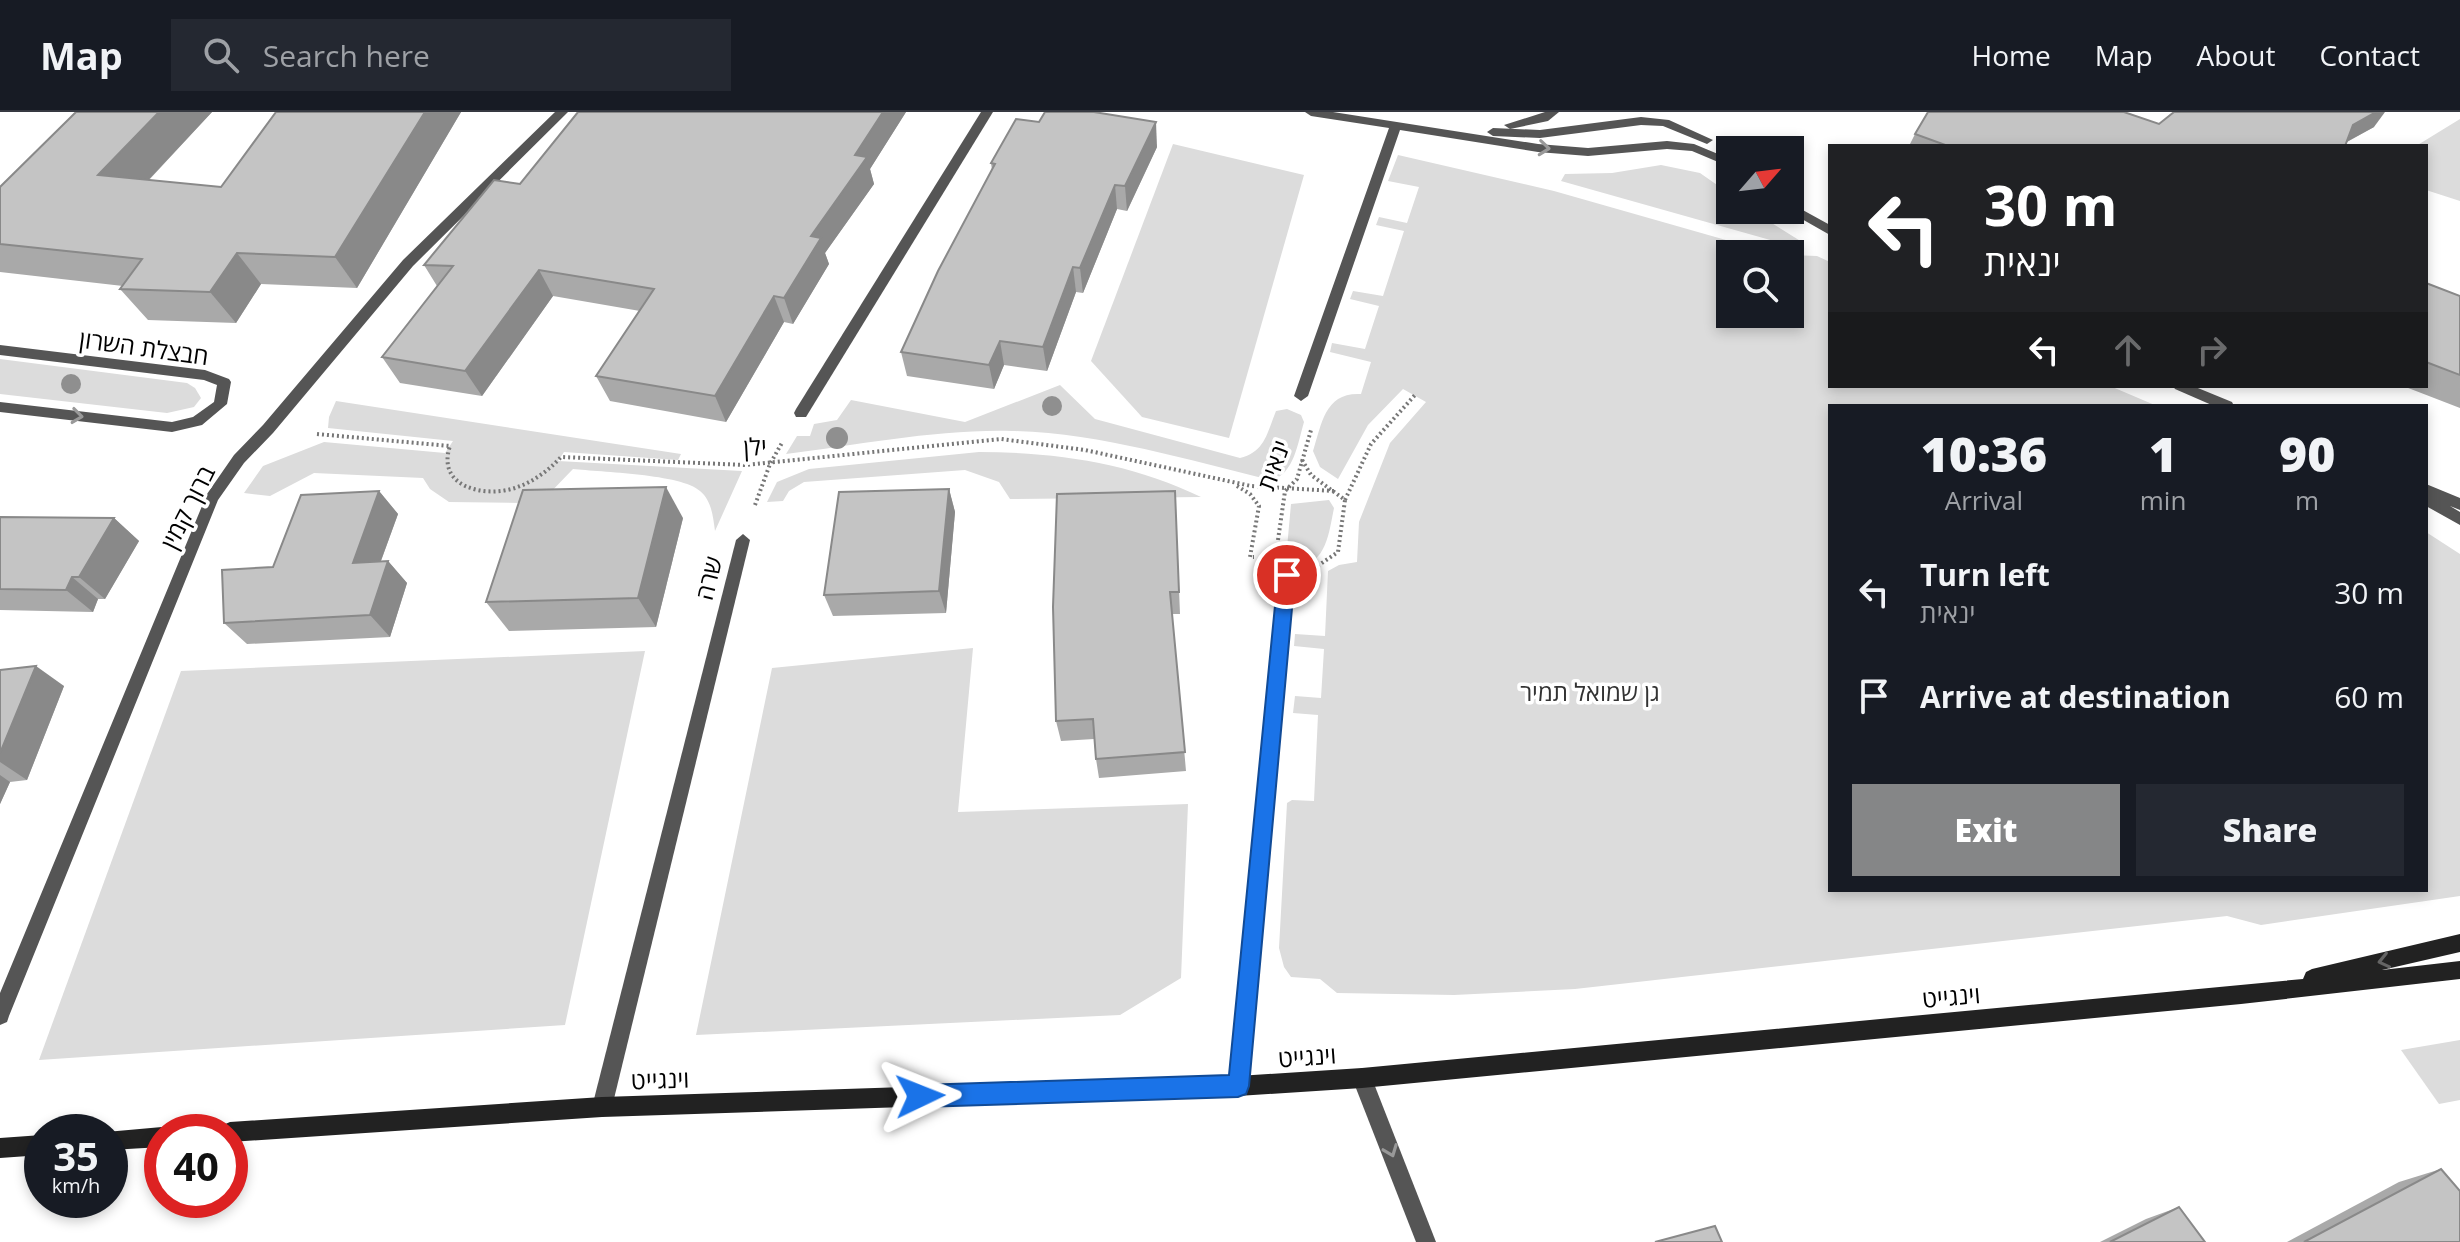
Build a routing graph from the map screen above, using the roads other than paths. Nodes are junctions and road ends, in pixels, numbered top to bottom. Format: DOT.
graph roads {
  1 [pos="562,112"];
  2 [pos="987,112"];
  3 [pos="1311,112"];
  4 [pos="1553,112"];
  5 [pos="1675,112"];
  6 [pos="1396,125"];
  7 [pos="1412,127"];
  8 [pos="1458,130"];
  9 [pos="1707,140"];
  10 [pos="1716,149"];
  11 [pos="1716,157"];
  12 [pos="1804,215"];
  13 [pos="1828,230"];
  14 [pos="0,350"];
  15 [pos="2185,388"];
  16 [pos="1301,396"];
  17 [pos="2222,404"];
  18 [pos="0,407"];
  19 [pos="801,413"];
  20 [pos="2428,491"];
  21 [pos="2428,500"];
  22 [pos="2460,504"];
  23 [pos="2460,519"];
  24 [pos="743,540"];
  25 [pos="1287,575"];
  26 [pos="2460,943"];
  27 [pos="2460,970"];
  28 [pos="2241,995"];
  29 [pos="0,1016"];
  30 [pos="1362,1078"];
  31 [pos="1238,1086"];
  32 [pos="602,1107"];
  33 [pos="248,1131"];
  34 [pos="24,1146"];
  35 [pos="0,1148"];
  36 [pos="1426,1242"];
  1 -- 29 [label="street, ברוך קמין"];
  2 -- 19 [label="street"];
  3 -- 6 [label="street"];
  4 -- 8 [label="street"];
  5 -- 9 [label="street"];
  6 -- 7 [label="street"];
  6 -- 16 [label="street"];
  7 -- 8 [label="street"];
  7 -- 11 [label="street, one-way"];
  8 -- 9 [label="street"];
  9 -- 10 [label="street"];
  12 -- 13 [label="street"];
  18 -- 14 [label="street, חבצלת השרון, one-way"];
  15 -- 17 [label="street"];
  20 -- 22 [label="street"];
  21 -- 23 [label="street"];
  24 -- 32 [label="street, שרה"];
  25 -- 31 [label="street"];
  26 -- 28 [label="street, וינגייט, one-way"];
  27 -- 28 [label="street, וינגייט"];
  28 -- 30 [label="street, וינגייט"];
  30 -- 31 [label="street, וינגייט"];
  30 -- 36 [label="street, one-way"];
  31 -- 32 [label="street, וינגייט"];
  32 -- 33 [label="street, וינגייט"];
  34 -- 35 [label="street"];
}
